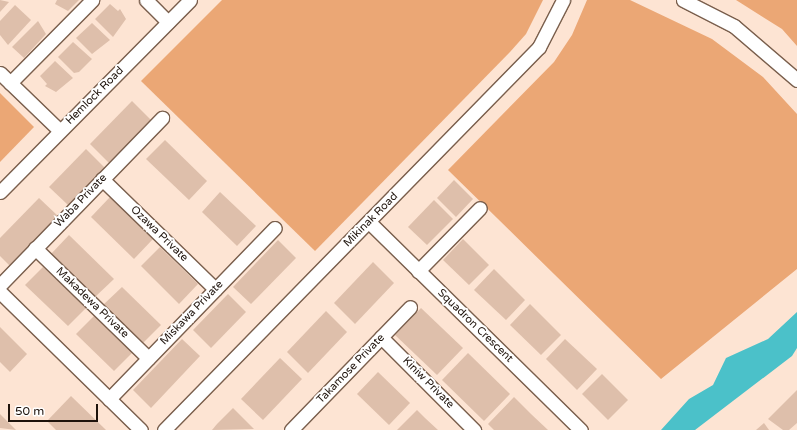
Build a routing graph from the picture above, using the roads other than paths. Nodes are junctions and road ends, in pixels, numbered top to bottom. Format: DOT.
graph roads {
  1 [pos="92,0"];
  2 [pos="146,0"];
  3 [pos="190,0"];
  4 [pos="563,0"];
  5 [pos="683,0"];
  6 [pos="168,22"];
  7 [pos="0,73"];
  8 [pos="797,80"];
  9 [pos="10,83"];
  10 [pos="162,118"];
  11 [pos="60,131"];
  12 [pos="102,179"];
  13 [pos="0,192"];
  14 [pos="480,208"];
  15 [pos="369,222"];
  16 [pos="274,228"];
  17 [pos="35,248"];
  18 [pos="418,271"];
  19 [pos="0,285"];
  20 [pos="216,289"];
  21 [pos="0,292"];
  22 [pos="410,307"];
  23 [pos="381,337"];
  24 [pos="148,358"];
  25 [pos="109,399"];
  26 [pos="141,430"];
  27 [pos="164,430"];
  28 [pos="292,430"];
  29 [pos="474,430"];
  30 [pos="581,430"];
  1 -- 9 [label="street"];
  2 -- 6 [label="street"];
  3 -- 6 [label="street, Hemlock Road"];
  4 -- 15 [label="street, Mikinak Road"];
  5 -- 8 [label="street"];
  6 -- 11 [label="street, Hemlock Road"];
  7 -- 9 [label="street"];
  9 -- 11 [label="street"];
  10 -- 12 [label="street, Waba Private"];
  11 -- 13 [label="street, Hemlock Road"];
  12 -- 17 [label="street, Waba Private"];
  12 -- 20 [label="street, Ozawa Private"];
  14 -- 18 [label="street"];
  15 -- 18 [label="street, Squadron Crescent"];
  15 -- 27 [label="street, Mikinak Road"];
  16 -- 20 [label="street, Miskawa Private"];
  17 -- 19 [label="street, Waba Private"];
  17 -- 24 [label="street, Makadewa Private"];
  18 -- 30 [label="street, Squadron Crescent"];
  20 -- 24 [label="street, Miskawa Private"];
  21 -- 25 [label="street"];
  22 -- 23 [label="street, Takamose Private"];
  23 -- 28 [label="street, Takamose Private"];
  23 -- 29 [label="street, Kiniw Private"];
  24 -- 25 [label="street, Miskawa Private"];
  25 -- 26 [label="street"];
}
